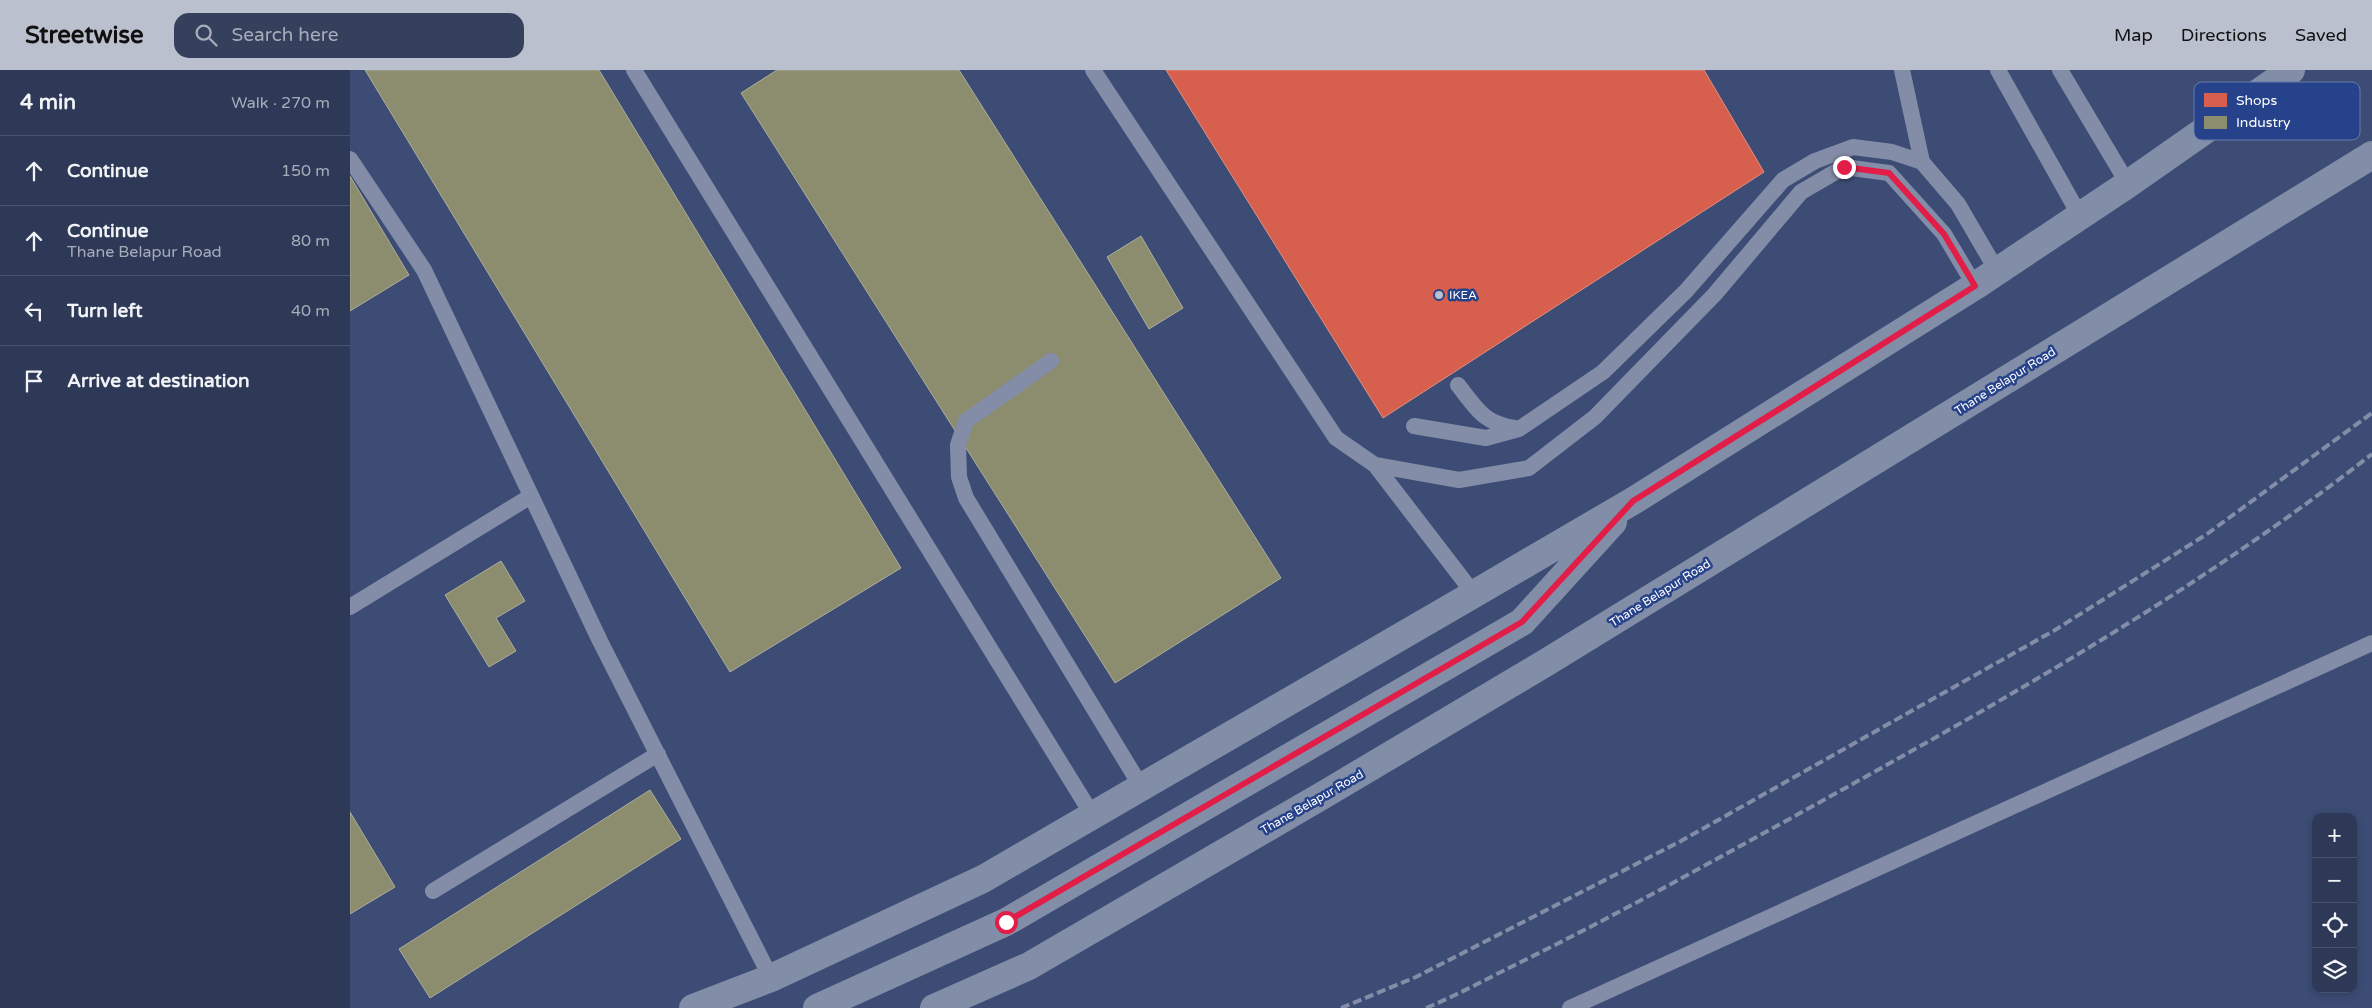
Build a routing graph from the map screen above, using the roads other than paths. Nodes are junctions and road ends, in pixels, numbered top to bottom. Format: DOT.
graph roads {
  1 [pos="634,70"];
  2 [pos="1093,70"];
  3 [pos="1902,70"];
  4 [pos="1998,70"];
  5 [pos="2060,70"];
  6 [pos="2291,70"];
  7 [pos="2274,82"];
  8 [pos="2194,138"];
  9 [pos="2372,155"];
  10 [pos="350,159"];
  11 [pos="1922,162"];
  12 [pos="2128,184"];
  13 [pos="2080,216"];
  14 [pos="1997,271"];
  15 [pos="1975,286"];
  16 [pos="1051,361"];
  17 [pos="1458,385"];
  18 [pos="1414,426"];
  19 [pos="1519,429"];
  20 [pos="1375,465"];
  21 [pos="531,496"];
  22 [pos="1633,501"];
  23 [pos="1474,594"];
  24 [pos="350,607"];
  25 [pos="2372,643"];
  26 [pos="658,754"];
  27 [pos="1142,788"];
  28 [pos="1093,816"];
  29 [pos="433,891"];
  30 [pos="771,978"];
  31 [pos="693,1008"];
  32 [pos="817,1008"];
  33 [pos="934,1008"];
  34 [pos="1570,1008"];
  1 -- 28 [label="lane"];
  2 -- 20 [label="lane"];
  3 -- 11 [label="lane"];
  4 -- 13 [label="lane"];
  5 -- 12 [label="lane"];
  6 -- 7 [label="main road"];
  8 -- 12 [label="main road"];
  9 -- 33 [label="main road, Thane Belapur Road"];
  10 -- 21 [label="lane"];
  11 -- 14 [label="lane"];
  11 -- 19 [label="lane"];
  12 -- 13 [label="main road"];
  13 -- 14 [label="main road"];
  14 -- 15 [label="main road"];
  15 -- 20 [label="lane"];
  15 -- 22 [label="main road"];
  16 -- 27 [label="lane"];
  17 -- 19 [label="lane"];
  18 -- 19 [label="lane"];
  20 -- 23 [label="lane"];
  21 -- 24 [label="lane"];
  21 -- 26 [label="lane"];
  22 -- 23 [label="main road"];
  22 -- 32 [label="main road"];
  23 -- 27 [label="main road"];
  25 -- 34 [label="lane"];
  26 -- 29 [label="lane"];
  26 -- 30 [label="lane"];
  27 -- 28 [label="main road"];
  28 -- 30 [label="main road"];
  30 -- 31 [label="main road"];
}
